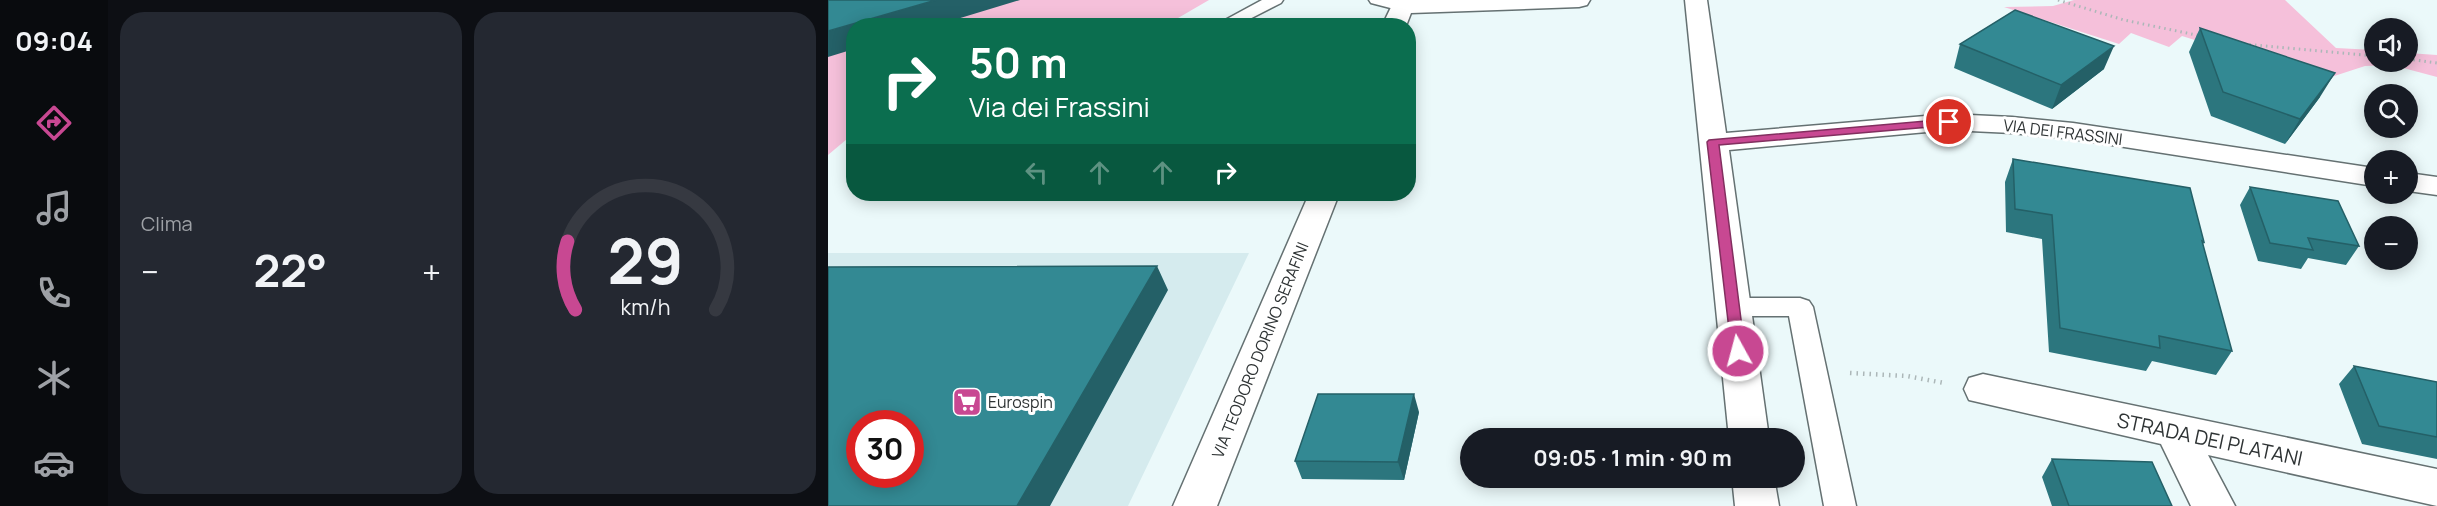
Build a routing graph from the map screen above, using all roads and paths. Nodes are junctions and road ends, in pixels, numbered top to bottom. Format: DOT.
graph roads {
  1 [pos="1275,0"];
  2 [pos="1377,0"];
  3 [pos="1579,0"];
  4 [pos="1696,0"];
  5 [pos="2058,0"];
  6 [pos="1398,16"];
  7 [pos="1238,18"];
  8 [pos="2209,38"];
  9 [pos="2242,43"];
  10 [pos="2364,55"];
  11 [pos="2418,60"];
  12 [pos="2437,63"];
  13 [pos="1713,142"];
  14 [pos="2364,175"];
  15 [pos="2418,183"];
  16 [pos="2437,186"];
  17 [pos="1321,201"];
  18 [pos="1732,307"];
  19 [pos="1813,372"];
  20 [pos="1983,389"];
  21 [pos="1748,428"];
  22 [pos="2175,431"];
  23 [pos="1755,488"];
  24 [pos="2437,488"];
  25 [pos="1195,506"];
  26 [pos="1757,506"];
  27 [pos="1840,506"];
  28 [pos="2213,506"];
  1 -- 7 [label="lane"];
  2 -- 6 [label="lane"];
  3 -- 6 [label="street"];
  4 -- 13 [label="street"];
  5 -- 8 [label="path"];
  9 -- 10 [label="path"];
  11 -- 12 [label="path"];
  13 -- 14 [label="street, VIA DEI FRASSINI"];
  13 -- 18 [label="street"];
  15 -- 16 [label="street"];
  17 -- 25 [label="street, VIA TEODORO DORINO SERAFINI"];
  18 -- 19 [label="lane"];
  18 -- 21 [label="street"];
  19 -- 20 [label="path"];
  19 -- 27 [label="lane"];
  20 -- 22 [label="street, STRADA DEI PLATANI"];
  22 -- 24 [label="street, STRADA DEI PLATANI"];
  22 -- 28 [label="street"];
  23 -- 26 [label="street"];
}
